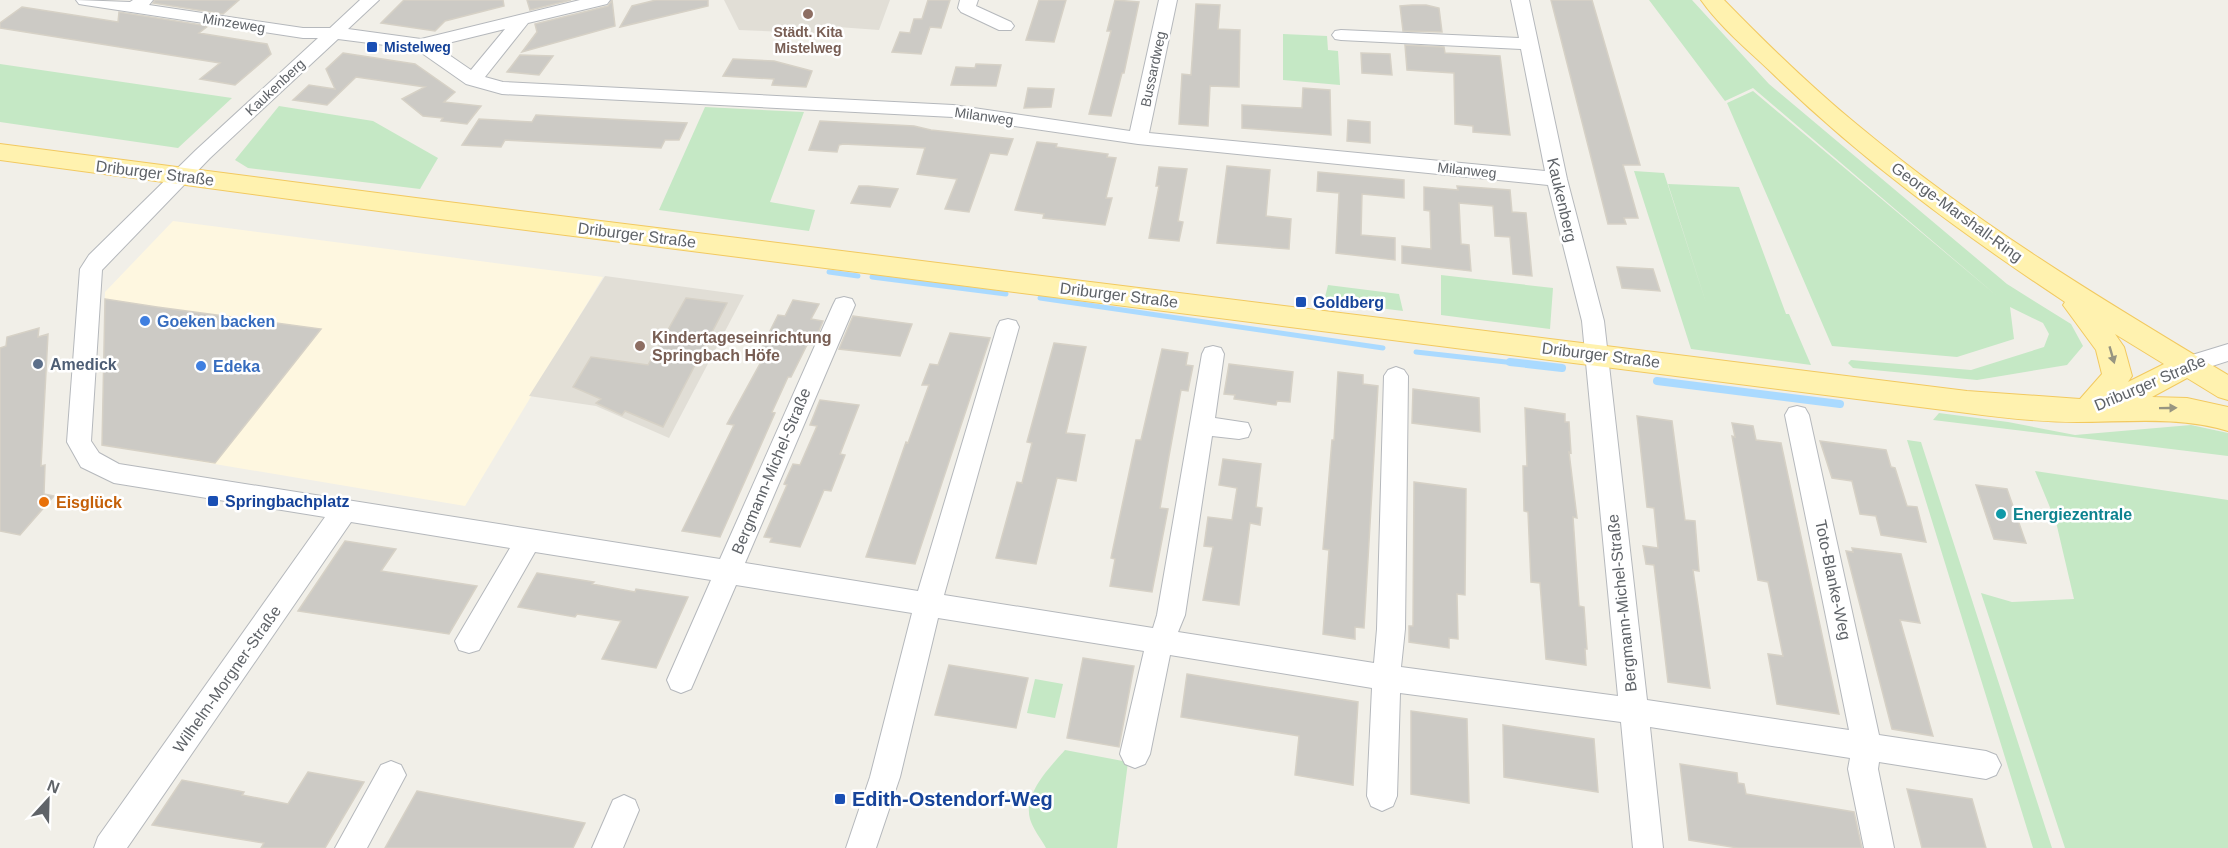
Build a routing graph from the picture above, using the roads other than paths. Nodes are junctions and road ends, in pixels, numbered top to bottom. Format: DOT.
graph roads {
  1 [pos="85,0"];
  2 [pos="370,0"];
  3 [pos="601,0"];
  4 [pos="969,0"];
  5 [pos="1168,0"];
  6 [pos="1520,0"];
  7 [pos="1712,0"];
  8 [pos="139,4"];
  9 [pos="521,20"];
  10 [pos="1005,26"];
  11 [pos="334,33"];
  12 [pos="1341,35"];
  13 [pos="421,44"];
  14 [pos="1529,44"];
  15 [pos="473,80"];
  16 [pos="1138,138"];
  17 [pos="0,152"];
  18 [pos="181,176"];
  19 [pos="1557,179"];
  20 [pos="2067,290"];
  21 [pos="844,305"];
  22 [pos="1008,327"];
  23 [pos="2228,352"];
  24 [pos="1213,354"];
  25 [pos="1596,355"];
  26 [pos="2187,365"];
  27 [pos="1396,376"];
  28 [pos="2228,389"];
  29 [pos="1601,390"];
  30 [pos="2088,410"];
  31 [pos="1797,415"];
  32 [pos="2228,419"];
  33 [pos="1203,426"];
  34 [pos="1239,430"];
  35 [pos="345,510"];
  36 [pos="528,540"];
  37 [pos="729,572"];
  38 [pos="928,603"];
  39 [pos="469,641"];
  40 [pos="1161,641"];
  41 [pos="1386,678"];
  42 [pos="681,680"];
  43 [pos="1634,711"];
  44 [pos="1867,746"];
  45 [pos="1134,754"];
  46 [pos="1986,765"];
  47 [pos="391,775"];
  48 [pos="1382,796"];
  49 [pos="624,810"];
  50 [pos="109,848"];
  51 [pos="350,848"];
  52 [pos="607,848"];
  53 [pos="861,848"];
  54 [pos="1648,848"];
  55 [pos="1879,848"];
  1 -- 8 [label="street, Minzeweg"];
  2 -- 11 [label="street, Kaukenberg"];
  3 -- 9 [label="street"];
  4 -- 10 [label="street"];
  5 -- 16 [label="street, Bussardweg"];
  6 -- 14 [label="street, Kaukenberg"];
  7 -- 20 [label="main road, George-Marshall-Ring"];
  8 -- 11 [label="street, Minzeweg"];
  9 -- 13 [label="street"];
  9 -- 15 [label="street"];
  11 -- 13 [label="street"];
  11 -- 18 [label="street, Kaukenberg"];
  12 -- 14 [label="street"];
  13 -- 15 [label="street, Milanweg"];
  14 -- 19 [label="street, Kaukenberg"];
  15 -- 16 [label="street, Milanweg"];
  16 -- 19 [label="street, Milanweg"];
  17 -- 18 [label="main road, Driburger Straße"];
  18 -- 25 [label="main road, Driburger Straße"];
  18 -- 35 [label="street, Bergmann-Michel-Straße"];
  19 -- 25 [label="street, Kaukenberg"];
  20 -- 26 [label="main road, George-Marshall-Ring"];
  20 -- 30 [label="main road, one-way"];
  21 -- 37 [label="street, Bergmann-Michel-Straße"];
  22 -- 38 [label="street"];
  23 -- 26 [label="street, Driburger Straße"];
  24 -- 33 [label="street"];
  25 -- 29 [label="street, Kaukenberg"];
  25 -- 30 [label="main road, Driburger Straße"];
  26 -- 28 [label="main road, George-Marshall-Ring"];
  26 -- 30 [label="main road, Driburger Straße"];
  27 -- 41 [label="street"];
  29 -- 43 [label="street, Bergmann-Michel-Straße"];
  30 -- 32 [label="main road, one-way"];
  31 -- 44 [label="street, Toto-Blanke-Weg"];
  33 -- 34 [label="street"];
  33 -- 40 [label="street"];
  35 -- 36 [label="street, Bergmann-Michel-Straße"];
  35 -- 50 [label="street, Wilhelm-Morgner-Straße"];
  36 -- 37 [label="street, Bergmann-Michel-Straße"];
  36 -- 39 [label="street"];
  37 -- 38 [label="street, Bergmann-Michel-Straße"];
  37 -- 42 [label="street, Bergmann-Michel-Straße"];
  38 -- 40 [label="street, Bergmann-Michel-Straße"];
  38 -- 53 [label="street"];
  40 -- 41 [label="street, Bergmann-Michel-Straße"];
  40 -- 45 [label="street"];
  41 -- 43 [label="street, Bergmann-Michel-Straße"];
  41 -- 48 [label="street"];
  43 -- 44 [label="street"];
  43 -- 54 [label="street"];
  44 -- 46 [label="street"];
  44 -- 55 [label="street, Toto-Blanke-Weg"];
  47 -- 51 [label="street"];
  49 -- 52 [label="street"];
}
